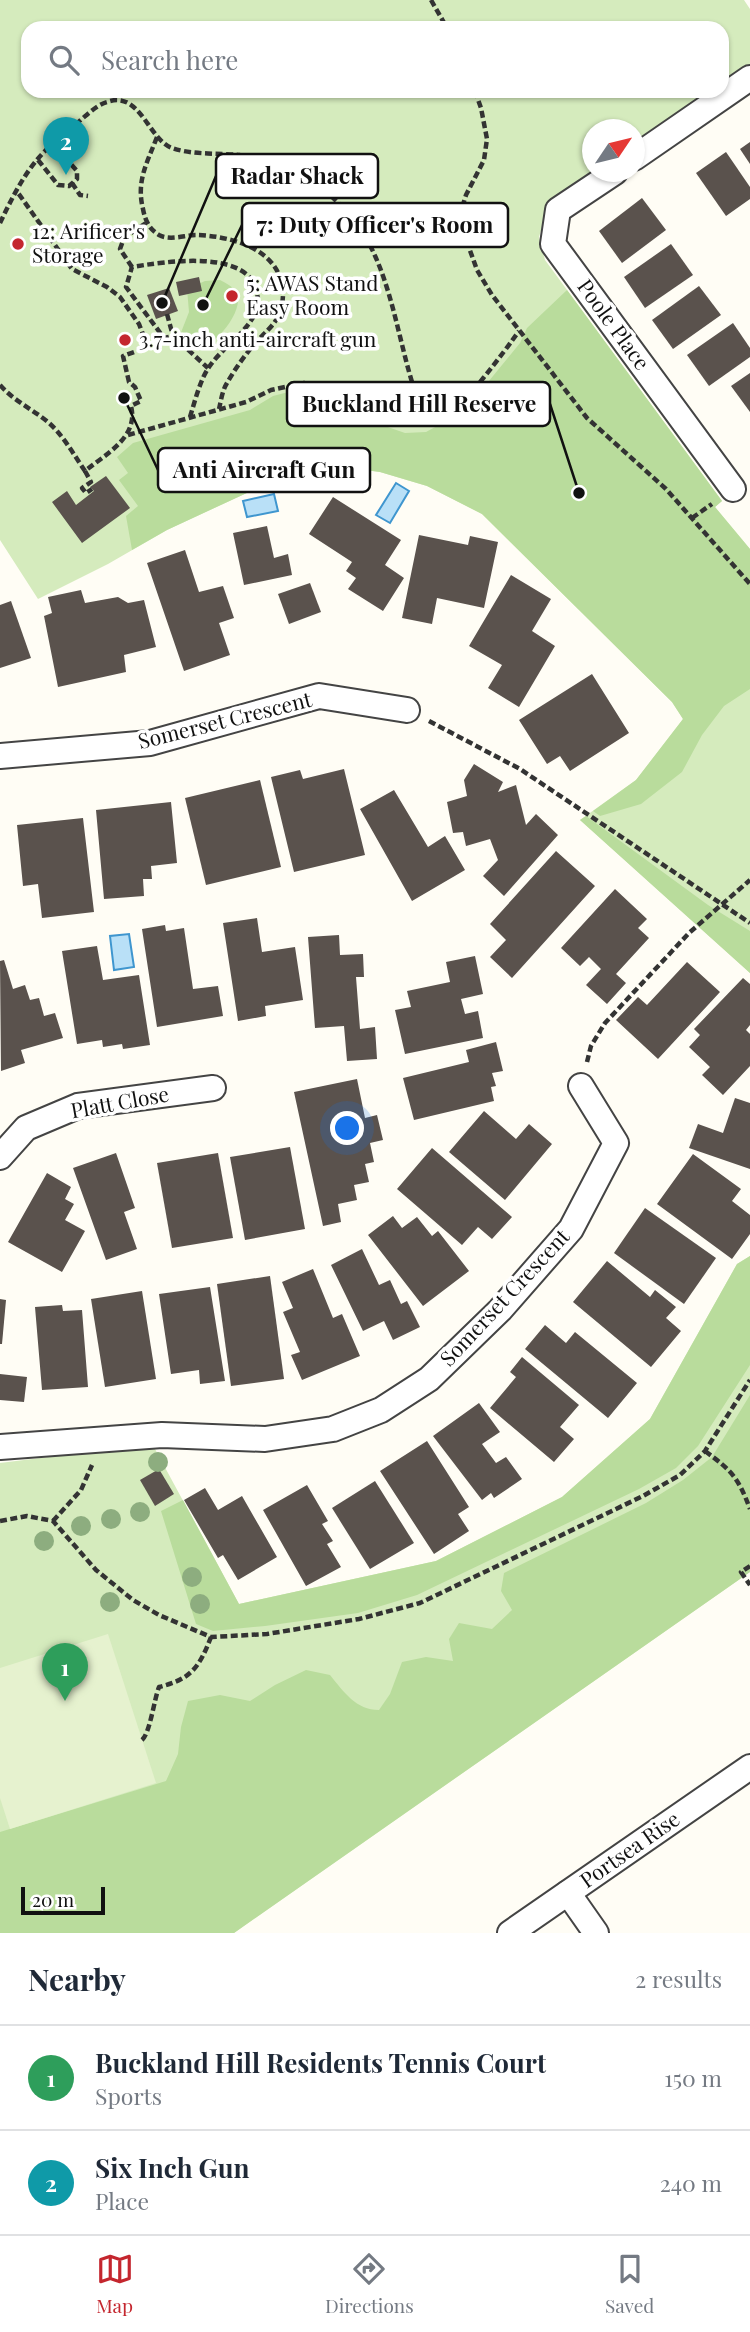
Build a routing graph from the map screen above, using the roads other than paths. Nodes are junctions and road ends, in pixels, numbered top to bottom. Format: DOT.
graph roads {
  1 [pos="750,78"];
  2 [pos="729,93"];
  3 [pos="721,98"];
  4 [pos="645,151"];
  5 [pos="600,182"];
  6 [pos="733,489"];
  7 [pos="407,710"];
  8 [pos="0,756"];
  9 [pos="581,1086"];
  10 [pos="213,1088"];
  11 [pos="0,1157"];
  12 [pos="0,1447"];
  13 [pos="750,1766"];
  14 [pos="568,1893"];
  15 [pos="510,1933"];
  16 [pos="596,1933"];
  1 -- 2 [label="street"];
  3 -- 4 [label="street"];
  5 -- 6 [label="street, Poole Place"];
  7 -- 8 [label="street, Somerset Crescent"];
  9 -- 12 [label="street, Somerset Crescent"];
  10 -- 11 [label="street, Platt Close"];
  13 -- 14 [label="street, Portsea Rise"];
  14 -- 15 [label="street, Portsea Rise"];
  14 -- 16 [label="street"];
}
